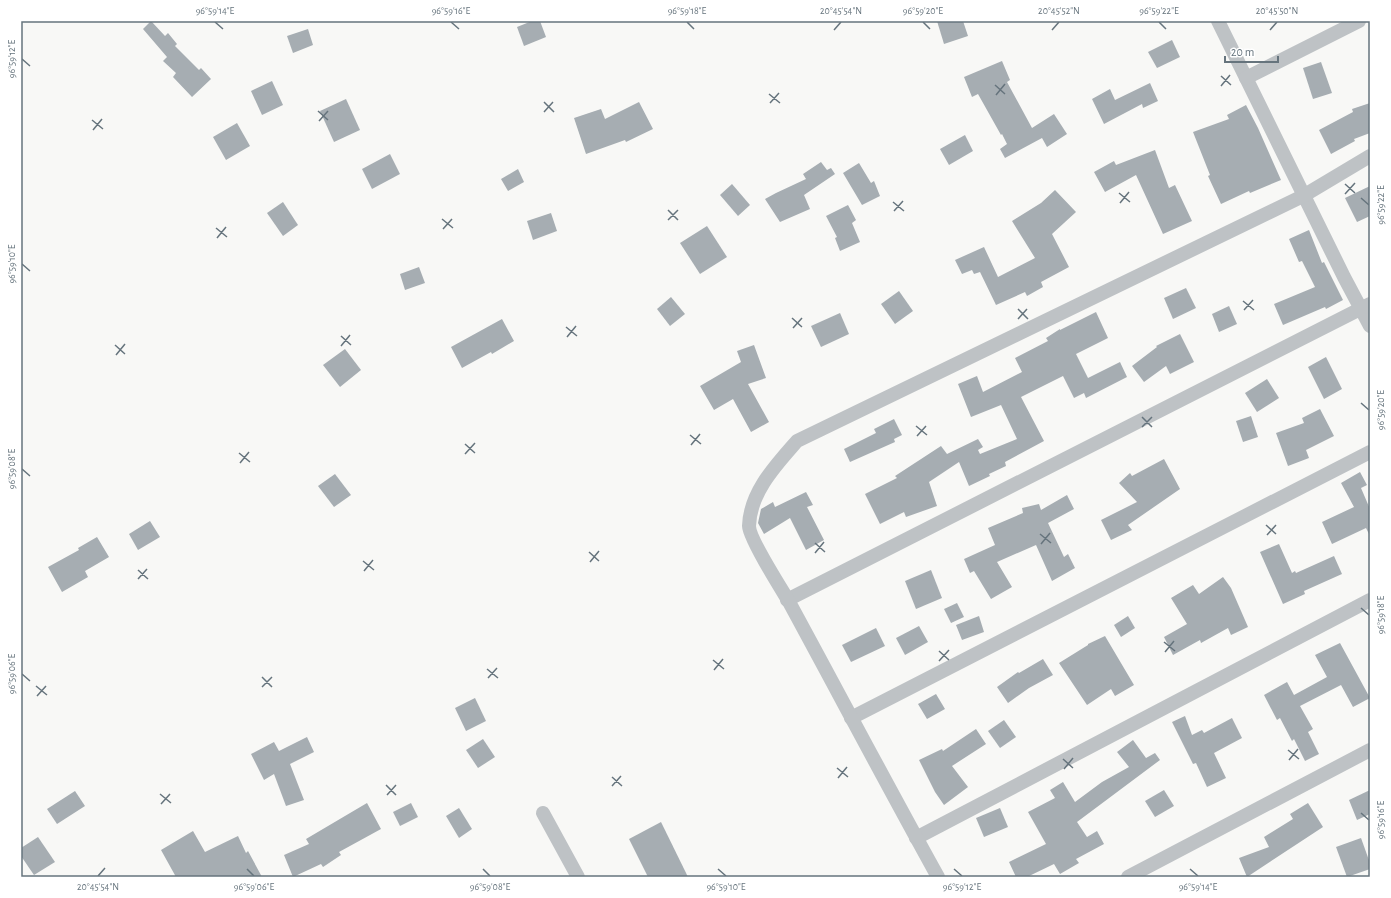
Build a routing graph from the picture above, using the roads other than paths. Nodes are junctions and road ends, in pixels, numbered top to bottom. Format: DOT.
graph roads {
  1 [pos="1218,21"];
  2 [pos="1360,21"];
  3 [pos="1246,78"];
  4 [pos="1370,156"];
  5 [pos="1303,196"];
  6 [pos="1365,306"];
  7 [pos="1370,326"];
  8 [pos="1370,452"];
  9 [pos="788,600"];
  10 [pos="1370,600"];
  11 [pos="851,718"];
  12 [pos="1370,750"];
  13 [pos="543,814"];
  14 [pos="916,838"];
  15 [pos="578,877"];
  16 [pos="938,877"];
  17 [pos="1128,877"];
  1 -- 3 [label="street"];
  2 -- 3 [label="street"];
  3 -- 5 [label="street"];
  4 -- 5 [label="street"];
  5 -- 6 [label="street"];
  5 -- 9 [label="street"];
  6 -- 7 [label="street"];
  6 -- 9 [label="street"];
  8 -- 11 [label="street"];
  9 -- 11 [label="street"];
  10 -- 14 [label="street"];
  11 -- 14 [label="street"];
  12 -- 17 [label="street"];
  13 -- 15 [label="street"];
  14 -- 16 [label="street"];
}
